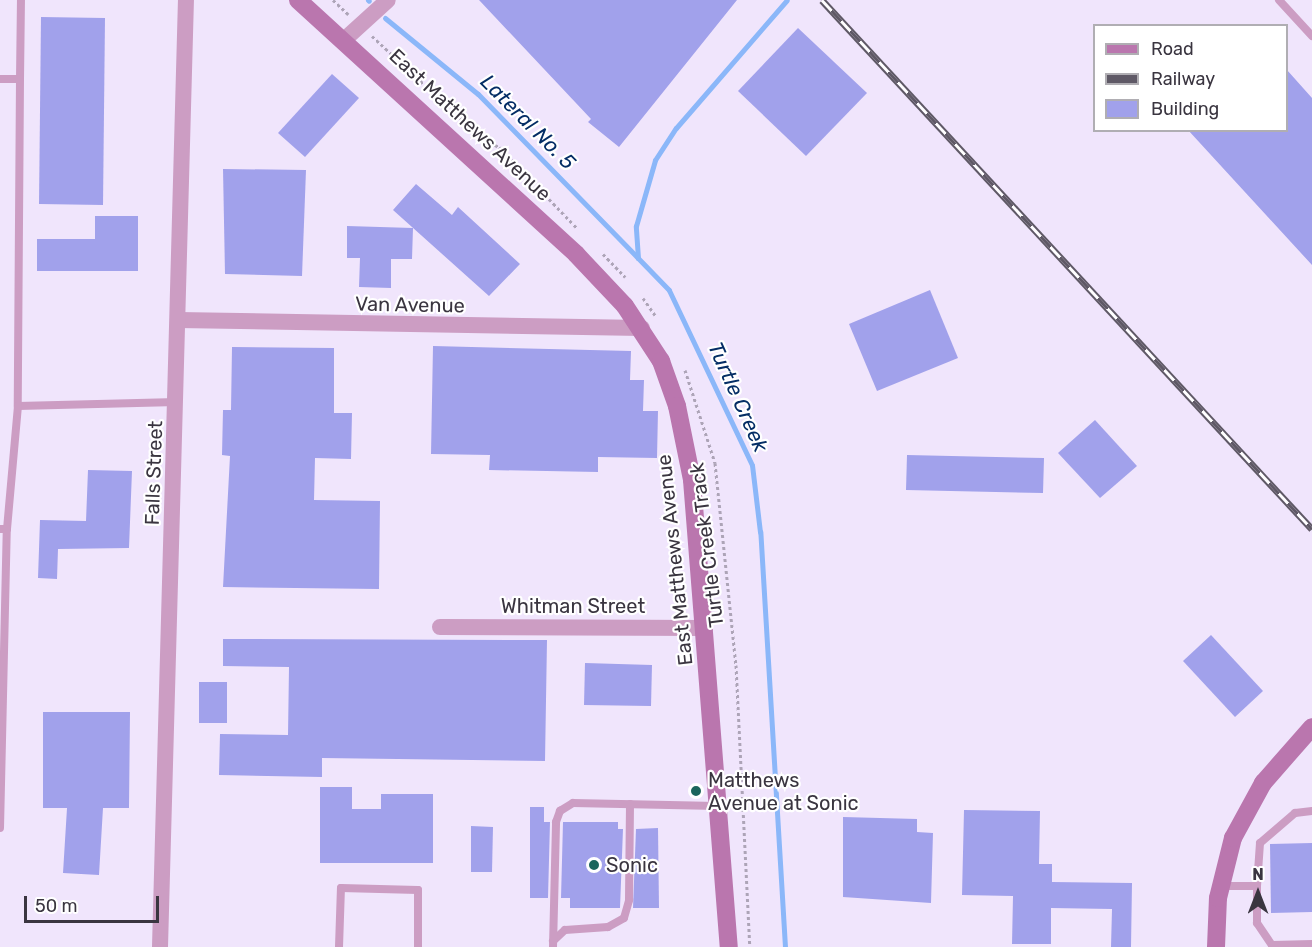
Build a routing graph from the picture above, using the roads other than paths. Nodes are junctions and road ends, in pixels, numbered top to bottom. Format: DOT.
graph roads {
  1 [pos="21,0"];
  2 [pos="186,0"];
  3 [pos="298,0"];
  4 [pos="388,0"];
  5 [pos="1280,0"];
  6 [pos="1312,36"];
  7 [pos="344,40"];
  8 [pos="0,79"];
  9 [pos="20,80"];
  10 [pos="178,320"];
  11 [pos="650,324"];
  12 [pos="177,402"];
  13 [pos="18,406"];
  14 [pos="4,529"];
  15 [pos="440,627"];
  16 [pos="705,628"];
  17 [pos="2,709"];
  18 [pos="1312,727"];
  19 [pos="630,804"];
  20 [pos="721,806"];
  21 [pos="1312,812"];
  22 [pos="0,828"];
  23 [pos="1221,886"];
  24 [pos="1257,886"];
  25 [pos="553,944"];
  26 [pos="1312,944"];
  27 [pos="160,947"];
  28 [pos="339,947"];
  29 [pos="418,947"];
  30 [pos="729,947"];
  31 [pos="1216,947"];
  1 -- 9 [label="lane"];
  2 -- 10 [label="street, Falls Street"];
  3 -- 7 [label="street, East Matthews Avenue"];
  4 -- 7 [label="street"];
  5 -- 6 [label="lane"];
  7 -- 11 [label="street, East Matthews Avenue"];
  8 -- 9 [label="lane"];
  9 -- 13 [label="lane"];
  10 -- 11 [label="street, Van Avenue"];
  10 -- 12 [label="street, Falls Street"];
  11 -- 16 [label="street, East Matthews Avenue"];
  12 -- 13 [label="lane"];
  12 -- 27 [label="street, Falls Street"];
  13 -- 14 [label="lane"];
  14 -- 17 [label="lane"];
  15 -- 16 [label="street, Whitman Street"];
  16 -- 20 [label="street, East Matthews Avenue"];
  17 -- 22 [label="lane"];
  18 -- 23 [label="street"];
  19 -- 20 [label="lane"];
  19 -- 25 [label="lane"];
  19 -- 25 [label="lane"];
  20 -- 30 [label="street, East Matthews Avenue"];
  21 -- 24 [label="lane"];
  23 -- 24 [label="lane"];
  23 -- 31 [label="street"];
  24 -- 26 [label="lane"];
  28 -- 29 [label="lane"];
}
